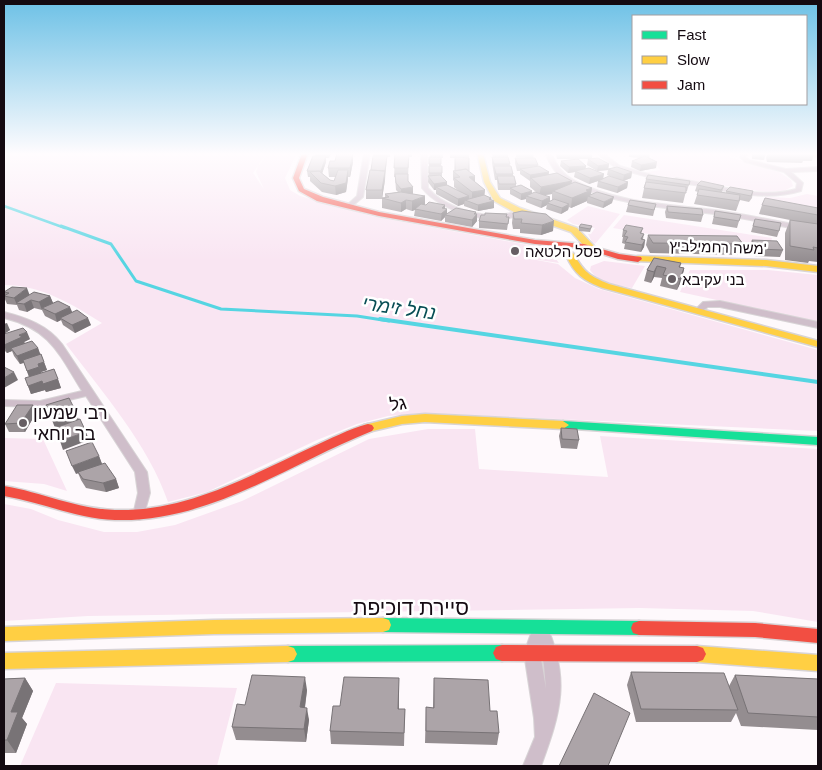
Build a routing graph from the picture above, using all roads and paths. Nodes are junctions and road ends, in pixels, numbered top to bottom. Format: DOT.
graph roads {
  1 [pos="301,189"];
  2 [pos="361,189"];
  3 [pos="426,189"];
  4 [pos="490,189"];
  5 [pos="593,189"];
  6 [pos="729,189"];
  7 [pos="799,189"];
  8 [pos="348,207"];
  9 [pos="523,212"];
  10 [pos="574,230"];
  11 [pos="818,231"];
  12 [pos="571,249"];
  13 [pos="592,253"];
  14 [pos="576,270"];
  15 [pos="818,270"];
  16 [pos="698,311"];
  17 [pos="4,316"];
  18 [pos="818,325"];
  19 [pos="818,344"];
  20 [pos="89,392"];
  21 [pos="4,403"];
  22 [pos="818,441"];
  23 [pos="4,491"];
  24 [pos="139,515"];
  25 [pos="540,626"];
  26 [pos="4,634"];
  27 [pos="818,636"];
  28 [pos="532,653"];
  29 [pos="551,653"];
  30 [pos="4,661"];
  31 [pos="818,663"];
  32 [pos="541,745"];
  33 [pos="532,766"];
  1 -- 8 [label="street"];
  2 -- 8 [label="street"];
  3 -- 9 [label="street"];
  4 -- 9 [label="street"];
  5 -- 11 [label="street"];
  6 -- 7 [label="street"];
  8 -- 12 [label="street"];
  9 -- 10 [label="street"];
  10 -- 12 [label="street"];
  10 -- 13 [label="street"];
  12 -- 13 [label="street, משה רחמילביץ'"];
  12 -- 14 [label="street"];
  13 -- 14 [label="street"];
  13 -- 15 [label="street, משה רחמילביץ'"];
  14 -- 16 [label="street"];
  16 -- 18 [label="street"];
  16 -- 19 [label="street"];
  17 -- 20 [label="street"];
  20 -- 21 [label="street"];
  20 -- 24 [label="street"];
  22 -- 24 [label="street, גל"];
  23 -- 24 [label="street, גל"];
  25 -- 26 [label="street, סיירת דוכיפת"];
  25 -- 27 [label="street, סיירת דוכיפת"];
  25 -- 28 [label="street"];
  25 -- 29 [label="street"];
  28 -- 29 [label="street"];
  28 -- 30 [label="street"];
  28 -- 32 [label="street"];
  29 -- 31 [label="street"];
  29 -- 32 [label="street"];
  32 -- 33 [label="street"];
}
